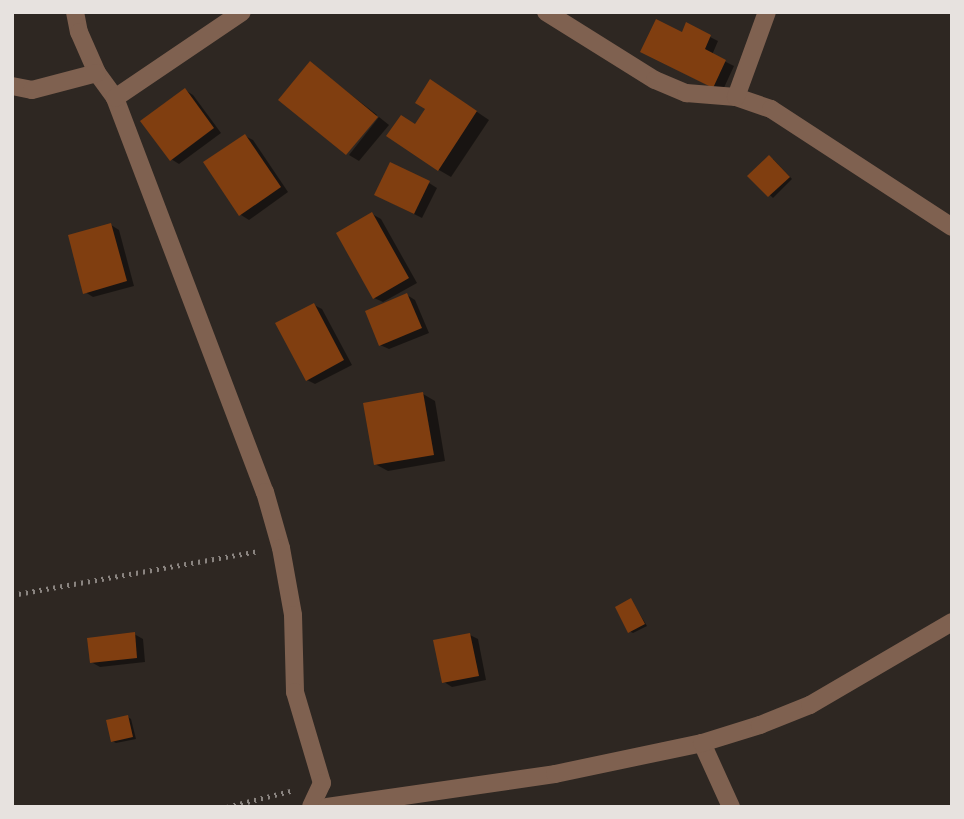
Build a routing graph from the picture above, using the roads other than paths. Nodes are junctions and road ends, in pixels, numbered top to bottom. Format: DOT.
graph roads {
  1 [pos="75,12"];
  2 [pos="242,12"];
  3 [pos="546,12"];
  4 [pos="767,12"];
  5 [pos="97,73"];
  6 [pos="12,86"];
  7 [pos="32,90"];
  8 [pos="736,97"];
  9 [pos="12,98"];
  10 [pos="115,98"];
  11 [pos="952,227"];
  12 [pos="952,622"];
  13 [pos="702,744"];
  14 [pos="311,807"];
  15 [pos="327,807"];
  16 [pos="731,807"];
  1 -- 5 [label="street"];
  2 -- 10 [label="street"];
  3 -- 8 [label="street"];
  4 -- 8 [label="street"];
  5 -- 7 [label="street"];
  5 -- 10 [label="street"];
  6 -- 7 [label="street"];
  7 -- 9 [label="street"];
  8 -- 11 [label="street"];
  10 -- 14 [label="street"];
  12 -- 13 [label="street"];
  13 -- 15 [label="street"];
  13 -- 16 [label="street"];
}
